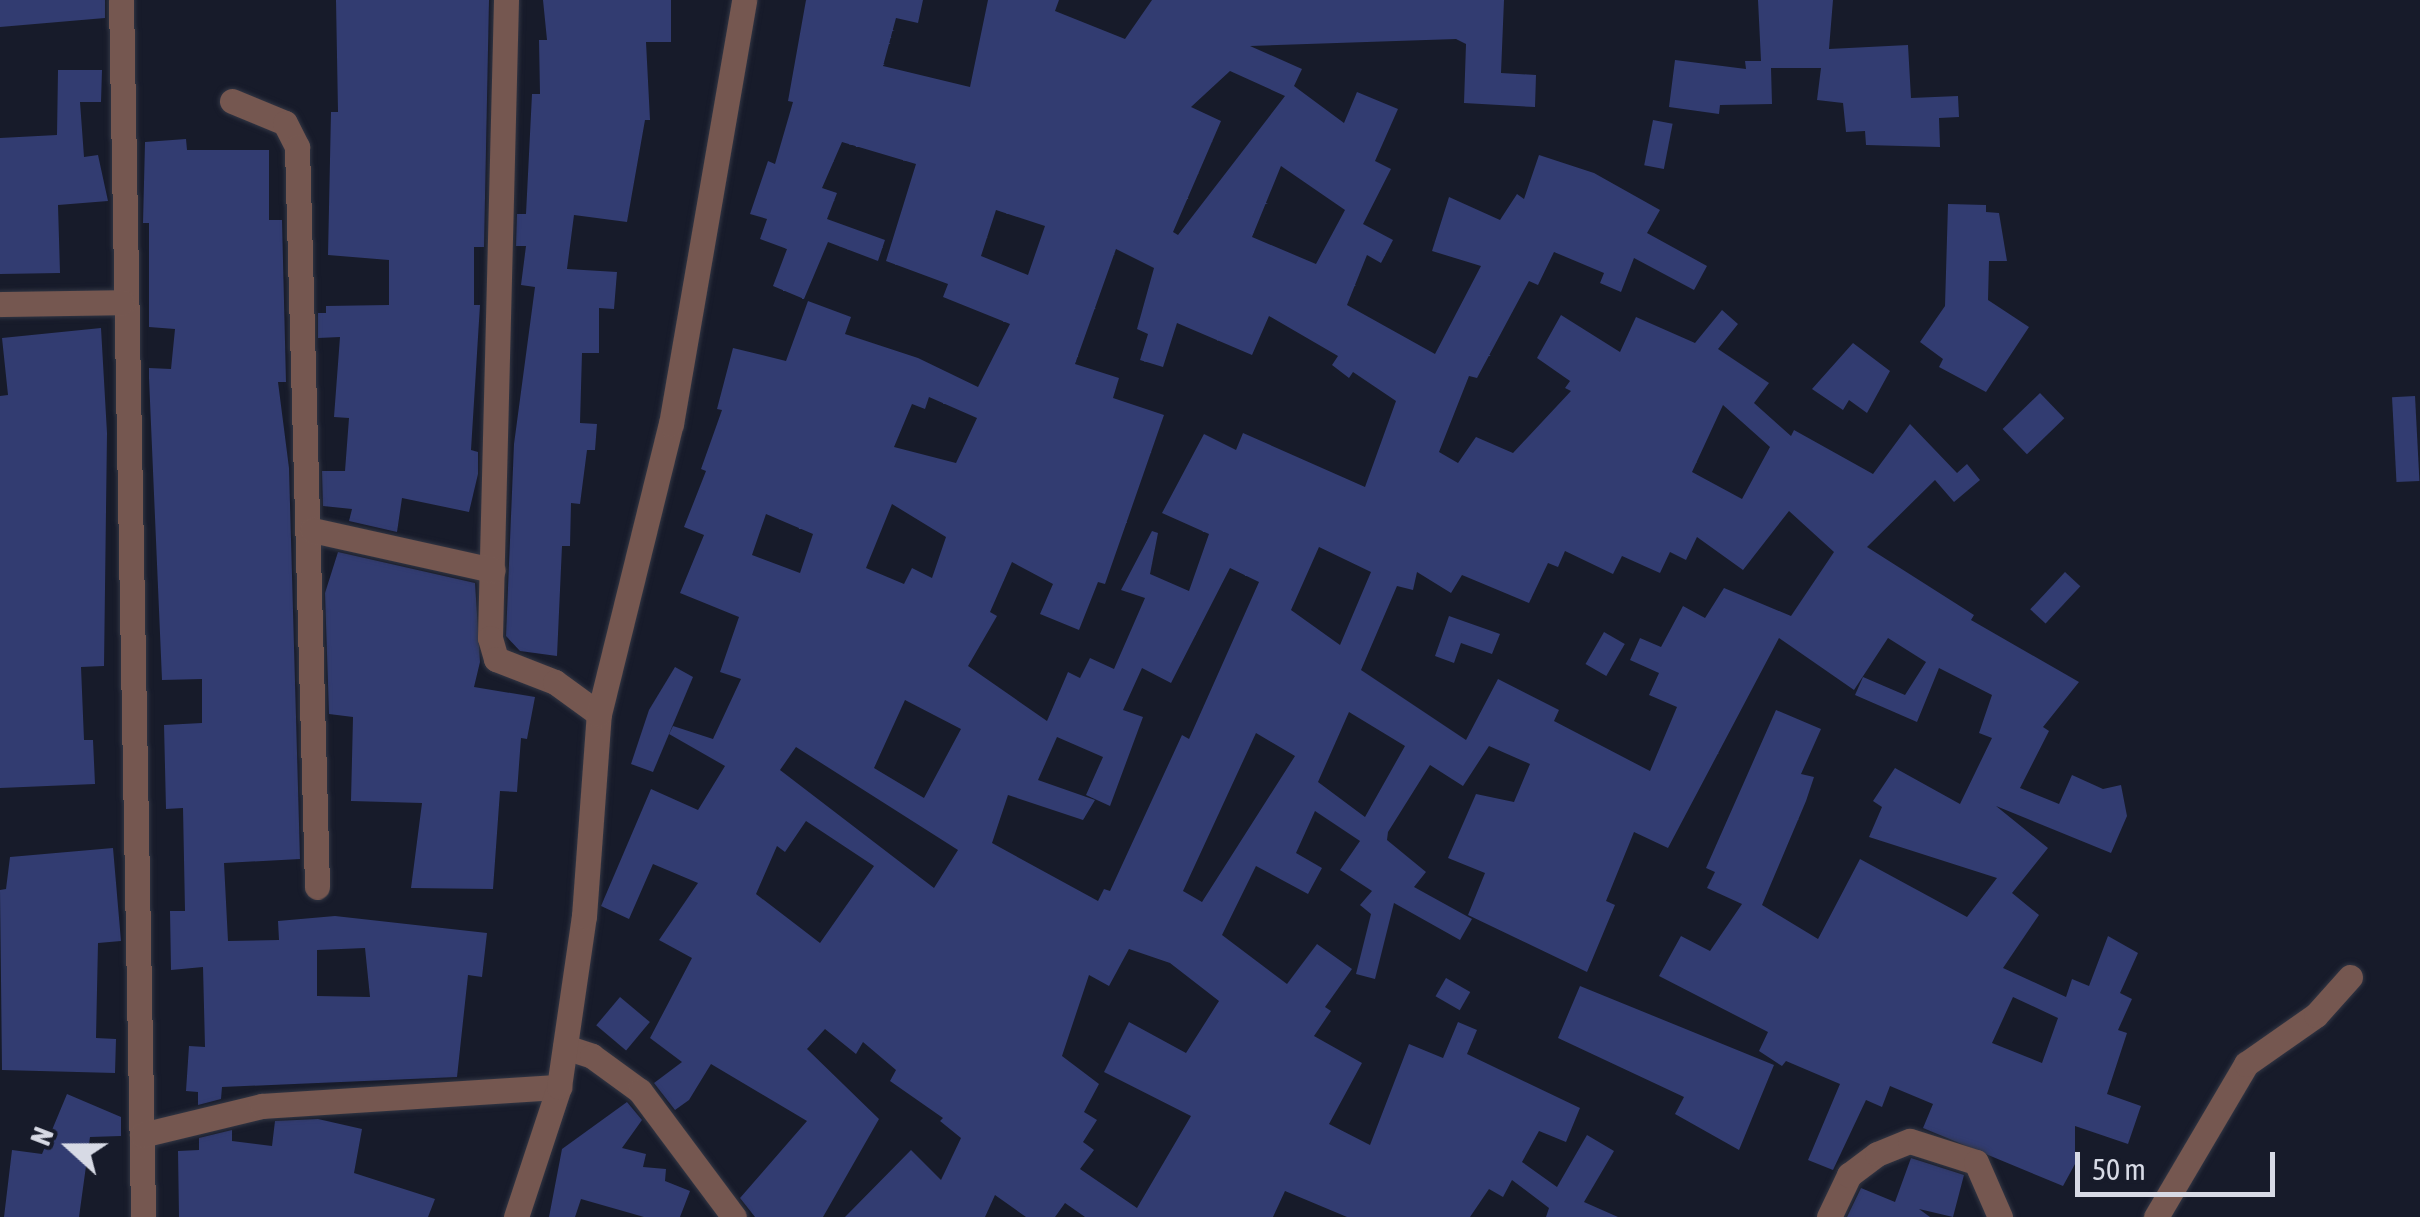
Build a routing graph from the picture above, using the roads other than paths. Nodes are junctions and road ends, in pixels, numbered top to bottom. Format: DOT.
graph roads {
  1 [pos="120,0"];
  2 [pos="506,0"];
  3 [pos="744,0"];
  4 [pos="232,101"];
  5 [pos="122,302"];
  6 [pos="0,304"];
  7 [pos="312,530"];
  8 [pos="493,570"];
  9 [pos="599,714"];
  10 [pos="317,887"];
  11 [pos="2350,977"];
  12 [pos="565,1047"];
  13 [pos="558,1087"];
  14 [pos="142,1135"];
  15 [pos="143,1217"];
  16 [pos="516,1217"];
  17 [pos="734,1217"];
  18 [pos="1829,1217"];
  19 [pos="2000,1217"];
  20 [pos="2156,1217"];
  1 -- 5 [label="street"];
  2 -- 8 [label="street"];
  3 -- 9 [label="street"];
  4 -- 7 [label="street"];
  5 -- 6 [label="street"];
  5 -- 14 [label="street"];
  7 -- 8 [label="street"];
  7 -- 10 [label="street"];
  8 -- 9 [label="street"];
  9 -- 12 [label="street"];
  11 -- 20 [label="street"];
  12 -- 13 [label="street"];
  12 -- 17 [label="street"];
  13 -- 14 [label="street"];
  13 -- 16 [label="street"];
  14 -- 15 [label="street"];
  18 -- 19 [label="street"];
}
